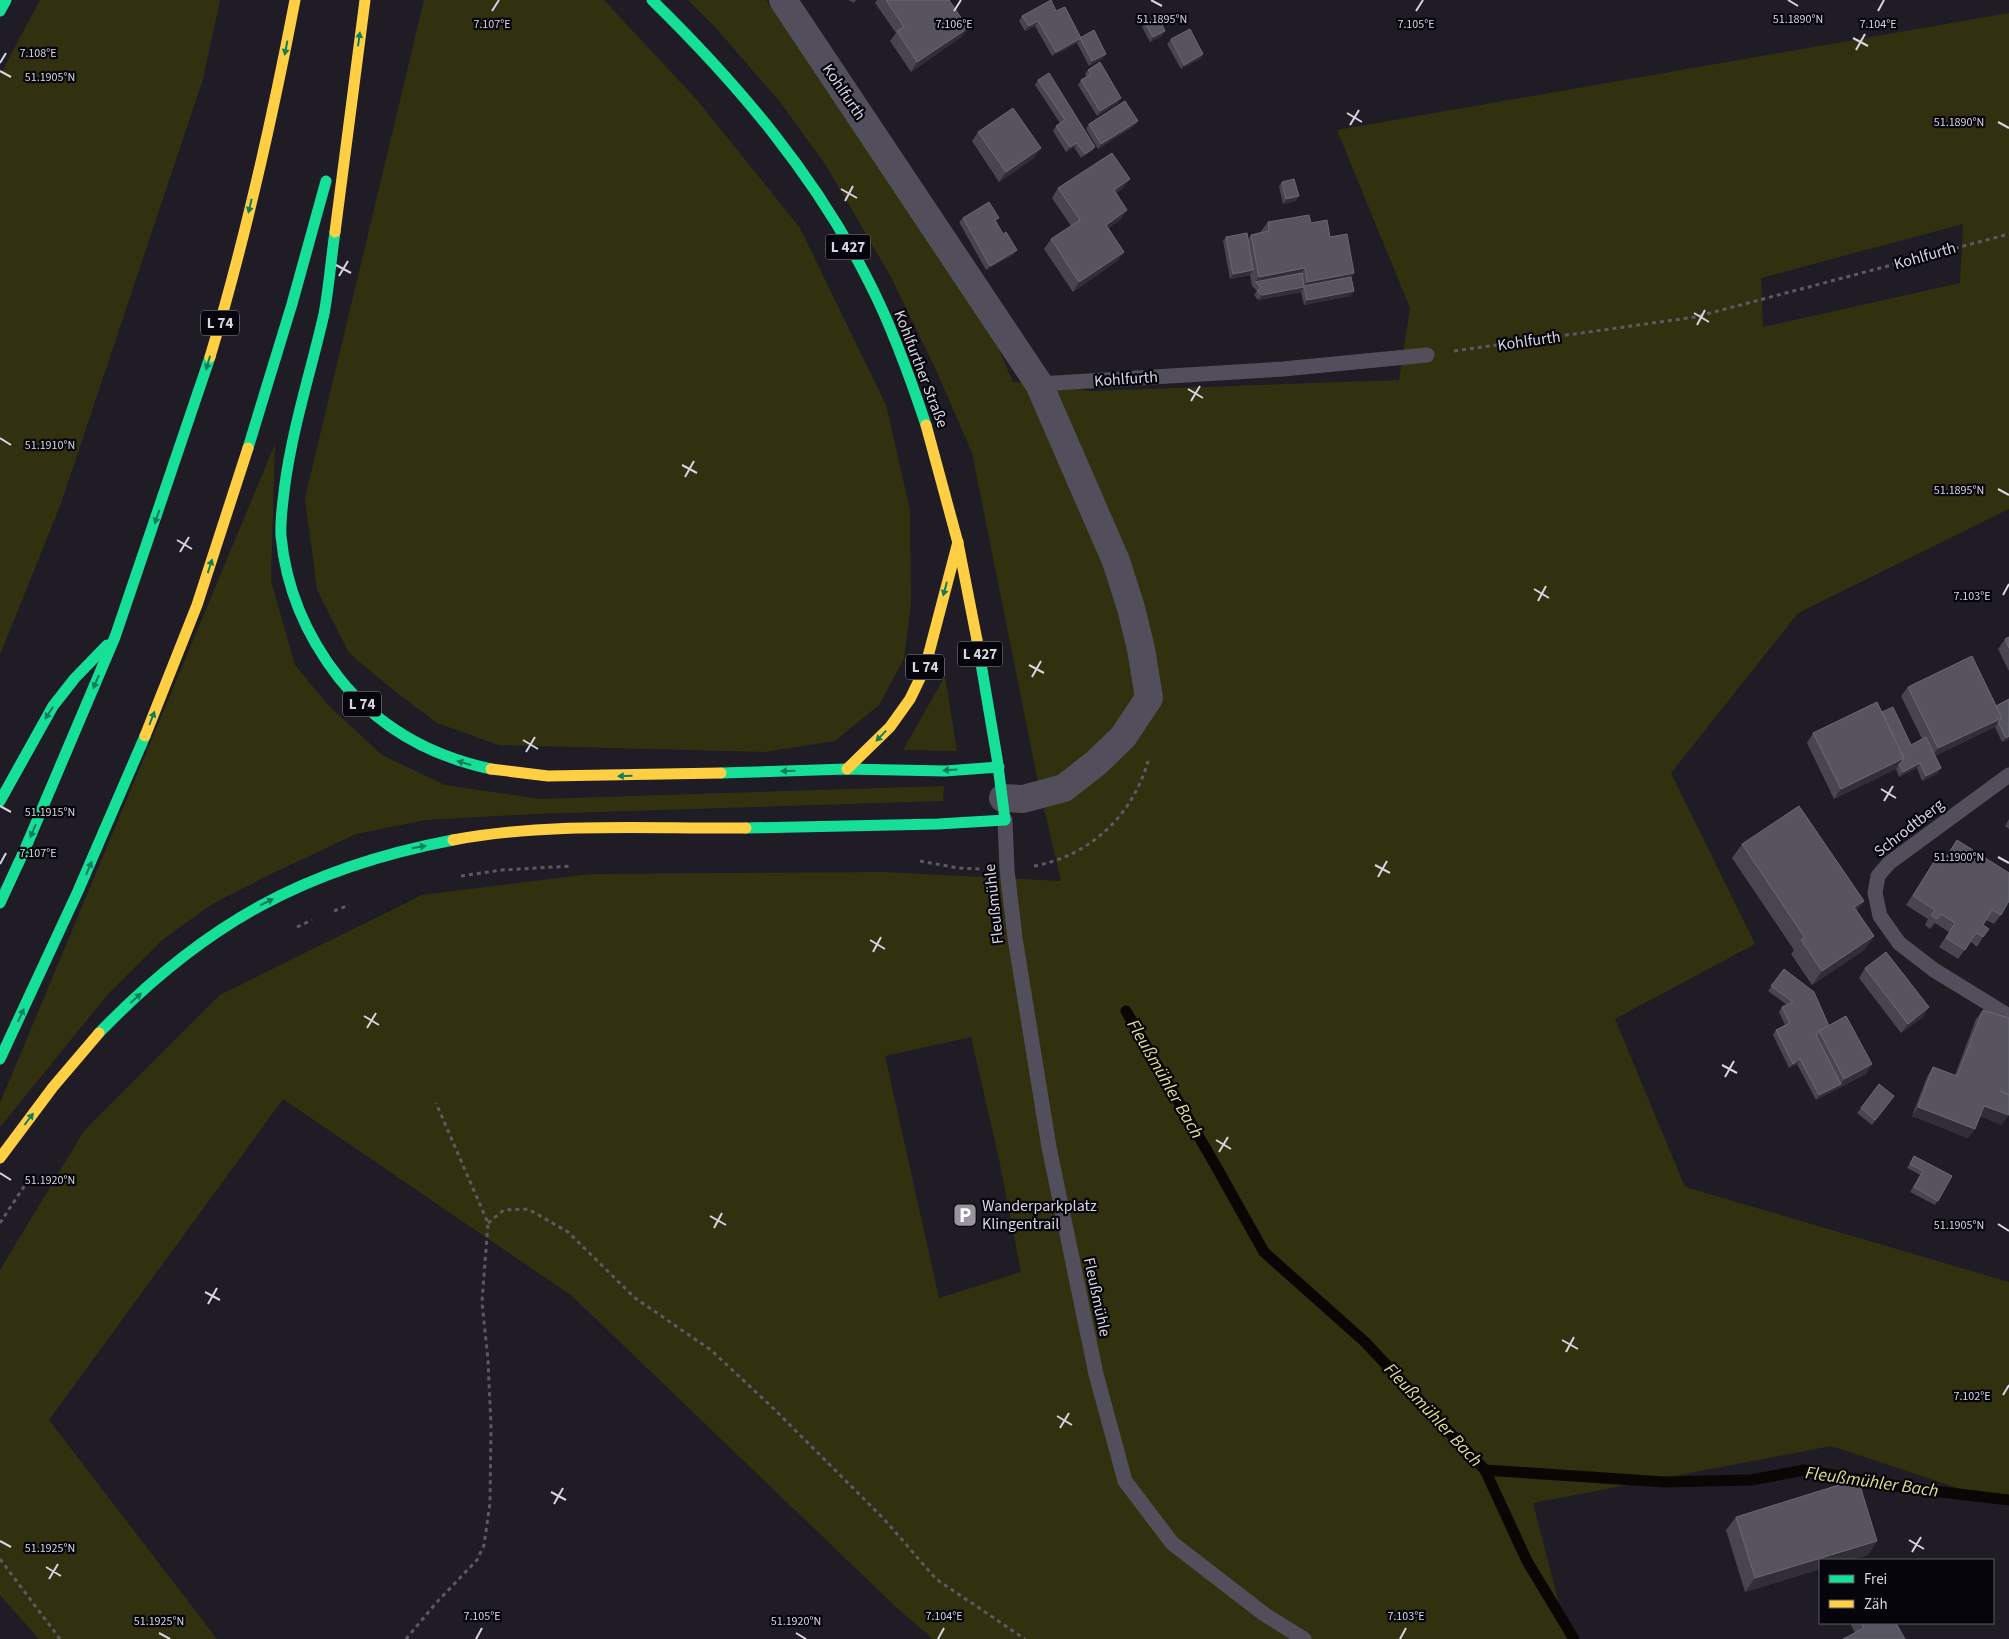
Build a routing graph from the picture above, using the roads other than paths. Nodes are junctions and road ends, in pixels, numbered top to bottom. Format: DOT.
graph roads {
  1 [pos="6,0"];
  2 [pos="295,0"];
  3 [pos="365,0"];
  4 [pos="652,0"];
  5 [pos="783,0"];
  6 [pos="0,11"];
  7 [pos="354,78"];
  8 [pos="334,152"];
  9 [pos="329,171"];
  10 [pos="1427,356"];
  11 [pos="1039,384"];
  12 [pos="958,542"];
  13 [pos="115,637"];
  14 [pos="999,767"];
  15 [pos="847,769"];
  16 [pos="2009,775"];
  17 [pos="0,801"];
  18 [pos="1004,809"];
  19 [pos="0,903"];
  20 [pos="2009,1016"];
  21 [pos="0,1059"];
  22 [pos="0,1158"];
  23 [pos="1304,1639"];
  1 -- 6 [label="main road"];
  2 -- 13 [label="main road, L 74, one-way"];
  7 -- 3 [label="main road, L 74, one-way"];
  4 -- 12 [label="main road, Kohlfurther Straße / L 427"];
  5 -- 11 [label="street, Kohlfurth"];
  7 -- 8 [label="main road, L 74"];
  15 -- 7 [label="main road, L 74, one-way"];
  21 -- 9 [label="main road, one-way"];
  10 -- 11 [label="lane, Kohlfurth"];
  11 -- 18 [label="street, Kohlfurth"];
  12 -- 14 [label="main road, Kohlfurther Straße / L 427"];
  12 -- 15 [label="main road, L 74, one-way"];
  13 -- 17 [label="main road, L 74, one-way"];
  13 -- 19 [label="main road, L 74, one-way"];
  14 -- 15 [label="main road, L 74, one-way"];
  14 -- 18 [label="main road, Kohlfurther Straße / L 427"];
  16 -- 20 [label="lane, Schrodtberg"];
  22 -- 18 [label="main road, one-way"];
  18 -- 23 [label="lane, Fleußmühle"];
}
